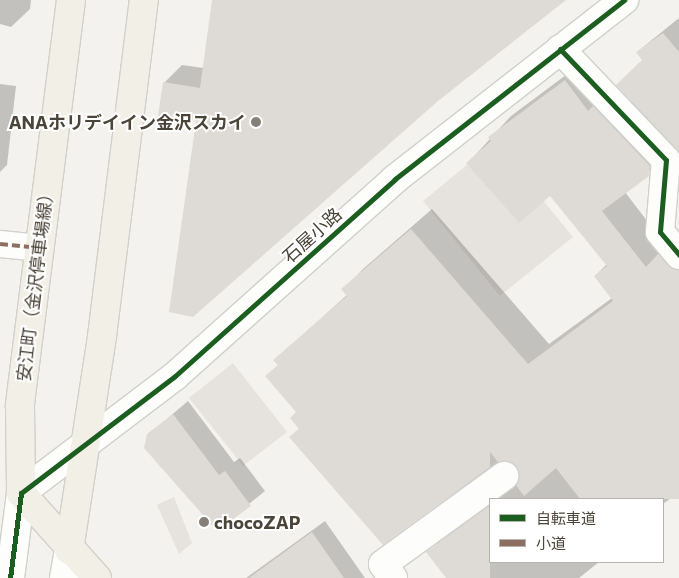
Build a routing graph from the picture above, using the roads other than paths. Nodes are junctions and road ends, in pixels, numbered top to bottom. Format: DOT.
graph roads {
  1 [pos="71,0"];
  2 [pos="144,0"];
  3 [pos="624,0"];
  4 [pos="560,49"];
  5 [pos="0,244"];
  6 [pos="40,248"];
  7 [pos="679,255"];
  8 [pos="87,439"];
  9 [pos="504,476"];
  10 [pos="21,493"];
  11 [pos="69,550"];
  12 [pos="10,578"];
  13 [pos="64,578"];
  14 [pos="97,578"];
  15 [pos="393,578"];
  1 -- 6 [label="main road, 安江町（金沢停車場線）"];
  2 -- 8 [label="main road"];
  3 -- 4 [label="street, 石屋小路"];
  4 -- 7 [label="street"];
  4 -- 8 [label="street, 石屋小路"];
  5 -- 6 [label="street"];
  6 -- 10 [label="main road, 安江町（金沢停車場線）"];
  8 -- 10 [label="street, 石屋小路"];
  8 -- 11 [label="main road"];
  9 -- 15 [label="street"];
  10 -- 11 [label="main road"];
  10 -- 12 [label="street"];
  11 -- 13 [label="street"];
  11 -- 14 [label="main road"];
}
